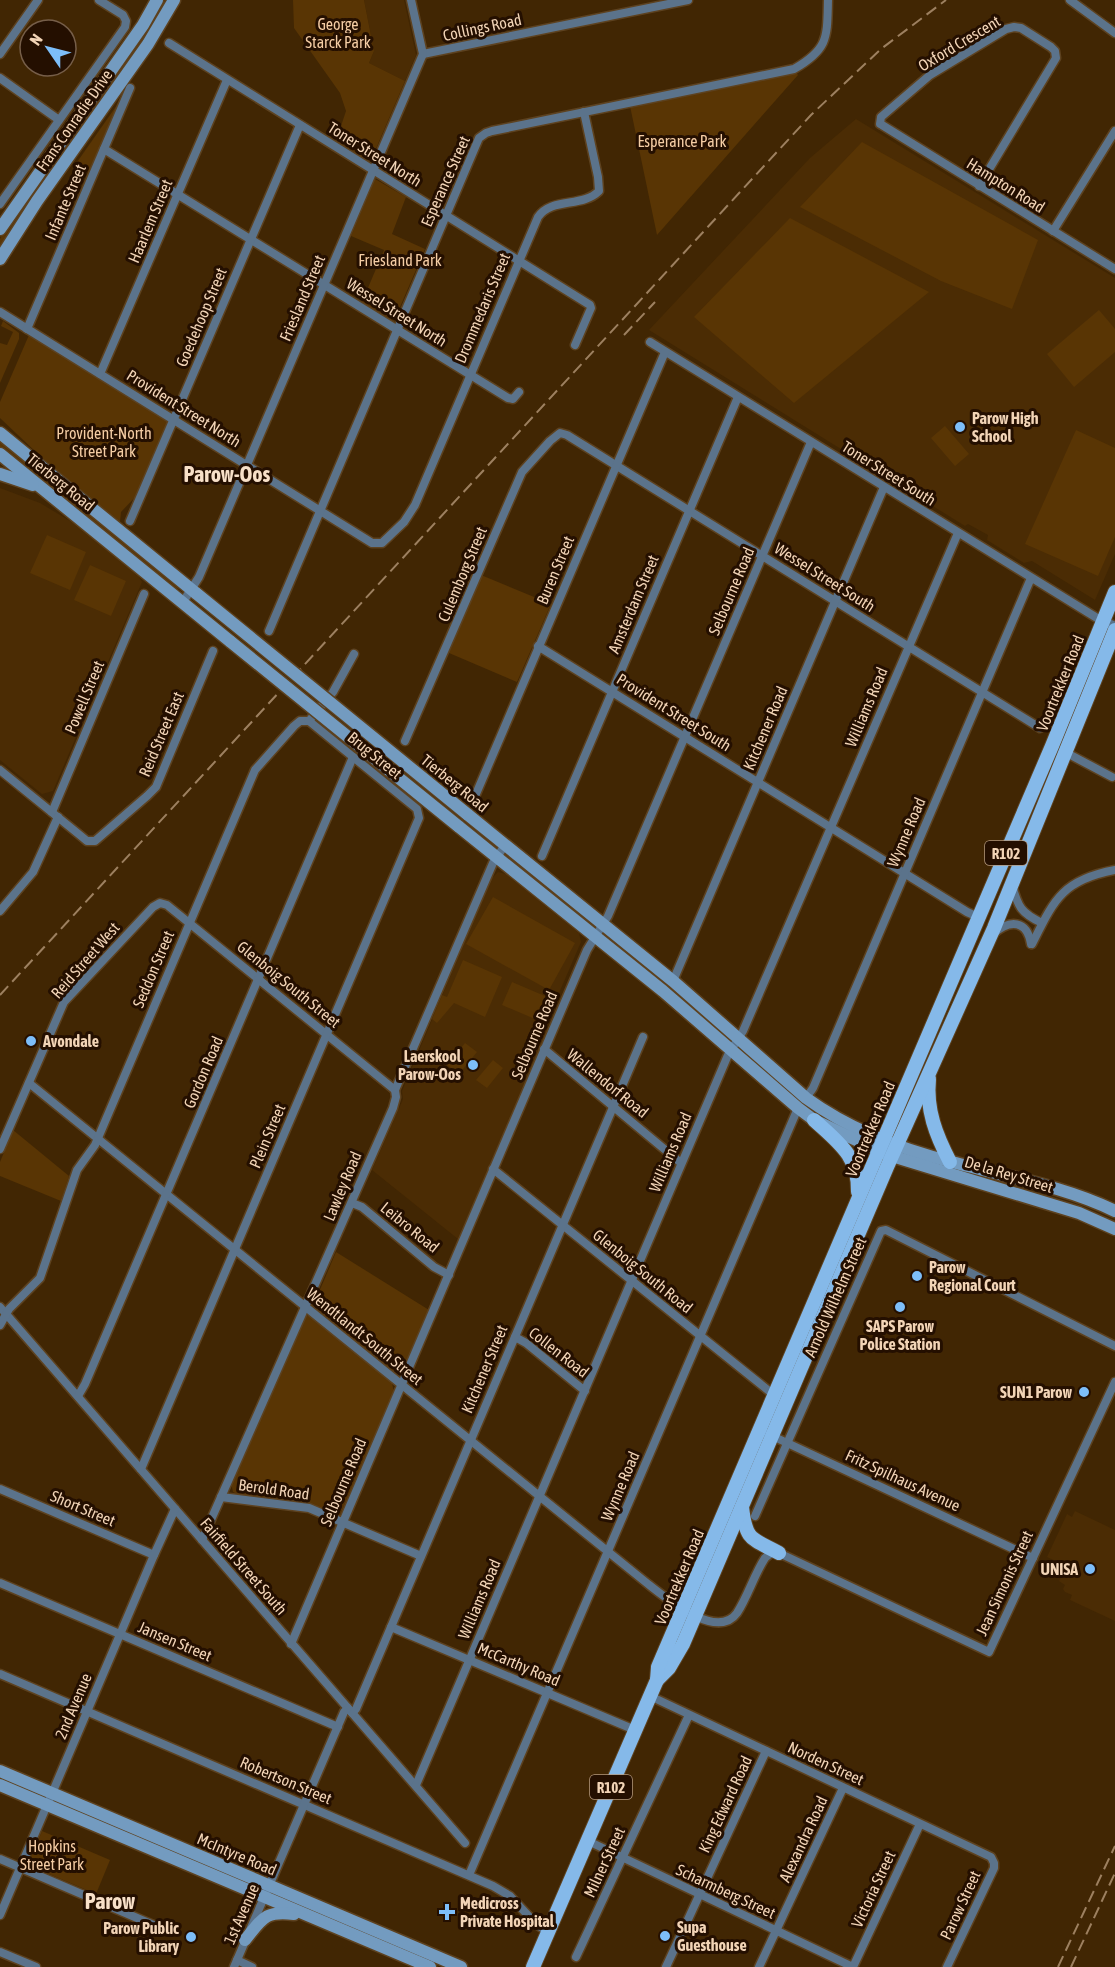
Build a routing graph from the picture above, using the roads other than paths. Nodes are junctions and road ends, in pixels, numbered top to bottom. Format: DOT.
graph roads {
  1 [pos="38,0"];
  2 [pos="99,0"];
  3 [pos="158,0"];
  4 [pos="174,0"];
  5 [pos="411,0"];
  6 [pos="688,0"];
  7 [pos="828,0"];
  8 [pos="1070,0"];
  9 [pos="1115,33"];
  10 [pos="169,43"];
  11 [pos="0,54"];
  12 [pos="423,54"];
  13 [pos="0,78"];
  14 [pos="227,80"];
  15 [pos="130,88"];
  16 [pos="584,112"];
  17 [pos="59,120"];
  18 [pos="300,125"];
  19 [pos="882,125"];
  20 [pos="1115,131"];
  21 [pos="104,149"];
  22 [pos="373,170"];
  23 [pos="980,186"];
  24 [pos="178,194"];
  25 [pos="0,204"];
  26 [pos="446,215"];
  27 [pos="0,228"];
  28 [pos="1053,231"];
  29 [pos="251,239"];
  30 [pos="0,259"];
  31 [pos="519,261"];
  32 [pos="1115,269"];
  33 [pos="324,285"];
  34 [pos="0,312"];
  35 [pos="27,329"];
  36 [pos="397,330"];
  37 [pos="650,342"];
  38 [pos="575,345"];
  39 [pos="665,352"];
  40 [pos="100,374"];
  41 [pos="470,375"];
  42 [pos="519,392"];
  43 [pos="738,397"];
  44 [pos="174,420"];
  45 [pos="0,433"];
  46 [pos="564,433"];
  47 [pos="811,442"];
  48 [pos="0,454"];
  49 [pos="247,465"];
  50 [pos="616,465"];
  51 [pos="0,474"];
  52 [pos="885,487"];
  53 [pos="48,492"];
  54 [pos="320,510"];
  55 [pos="689,511"];
  56 [pos="130,521"];
  57 [pos="958,533"];
  58 [pos="385,541"];
  59 [pos="762,556"];
  60 [pos="1031,578"];
  61 [pos="194,592"];
  62 [pos="1115,592"];
  63 [pos="144,594"];
  64 [pos="836,602"];
  65 [pos="185,604"];
  66 [pos="1111,626"];
  67 [pos="268,632"];
  68 [pos="538,646"];
  69 [pos="908,647"];
  70 [pos="213,651"];
  71 [pos="354,654"];
  72 [pos="612,691"];
  73 [pos="982,693"];
  74 [pos="309,721"];
  75 [pos="1040,728"];
  76 [pos="685,738"];
  77 [pos="405,741"];
  78 [pos="1052,746"];
  79 [pos="1066,753"];
  80 [pos="353,757"];
  81 [pos="0,770"];
  82 [pos="1112,777"];
  83 [pos="759,782"];
  84 [pos="473,801"];
  85 [pos="55,814"];
  86 [pos="419,814"];
  87 [pos="831,827"];
  88 [pos="506,845"];
  89 [pos="497,856"];
  90 [pos="542,856"];
  91 [pos="1115,870"];
  92 [pos="905,873"];
  93 [pos="1012,884"];
  94 [pos="164,903"];
  95 [pos="0,911"];
  96 [pos="1047,913"];
  97 [pos="978,917"];
  98 [pos="1030,917"];
  99 [pos="189,923"];
  100 [pos="1042,923"];
  101 [pos="603,924"];
  102 [pos="594,937"];
  103 [pos="990,938"];
  104 [pos="258,979"];
  105 [pos="673,981"];
  106 [pos="327,1035"];
  107 [pos="643,1037"];
  108 [pos="739,1038"];
  109 [pos="544,1049"];
  110 [pos="731,1050"];
  111 [pos="932,1065"];
  112 [pos="29,1083"];
  113 [pos="395,1090"];
  114 [pos="802,1103"];
  115 [pos="614,1106"];
  116 [pos="814,1120"];
  117 [pos="98,1139"];
  118 [pos="888,1148"];
  119 [pos="0,1149"];
  120 [pos="681,1162"];
  121 [pos="950,1162"];
  122 [pos="493,1170"];
  123 [pos="1044,1185"];
  124 [pos="166,1195"];
  125 [pos="858,1197"];
  126 [pos="352,1203"];
  127 [pos="1115,1211"];
  128 [pos="1115,1224"];
  129 [pos="562,1225"];
  130 [pos="1115,1229"];
  131 [pos="235,1250"];
  132 [pos="449,1275"];
  133 [pos="631,1281"];
  134 [pos="305,1306"];
  135 [pos="3,1311"];
  136 [pos="0,1325"];
  137 [pos="701,1336"];
  138 [pos="515,1337"];
  139 [pos="1115,1346"];
  140 [pos="1115,1382"];
  141 [pos="401,1385"];
  142 [pos="585,1391"];
  143 [pos="774,1395"];
  144 [pos="78,1396"];
  145 [pos="766,1432"];
  146 [pos="471,1441"];
  147 [pos="787,1443"];
  148 [pos="141,1469"];
  149 [pos="0,1489"];
  150 [pos="540,1496"];
  151 [pos="221,1497"];
  152 [pos="742,1505"];
  153 [pos="176,1509"];
  154 [pos="755,1516"];
  155 [pos="343,1522"];
  156 [pos="202,1540"];
  157 [pos="608,1551"];
  158 [pos="779,1553"];
  159 [pos="154,1555"];
  160 [pos="421,1556"];
  161 [pos="1033,1558"];
  162 [pos="0,1583"];
  163 [pos="689,1613"];
  164 [pos="391,1627"];
  165 [pos="120,1634"];
  166 [pos="291,1644"];
  167 [pos="470,1659"];
  168 [pos="0,1674"];
  169 [pos="548,1693"];
  170 [pos="650,1696"];
  171 [pos="87,1711"];
  172 [pos="350,1711"];
  173 [pos="689,1715"];
  174 [pos="338,1727"];
  175 [pos="635,1730"];
  176 [pos="766,1751"];
  177 [pos="0,1771"];
  178 [pos="0,1785"];
  179 [pos="416,1785"];
  180 [pos="843,1788"];
  181 [pos="50,1798"];
  182 [pos="304,1804"];
  183 [pos="920,1824"];
  184 [pos="588,1841"];
  185 [pos="465,1844"];
  186 [pos="989,1856"];
  187 [pos="622,1858"];
  188 [pos="0,1859"];
  189 [pos="20,1868"];
  190 [pos="469,1875"];
  191 [pos="270,1885"];
  192 [pos="700,1895"];
  193 [pos="265,1897"];
  194 [pos="0,1915"];
  195 [pos="307,1916"];
  196 [pos="158,1926"];
  197 [pos="776,1931"];
  198 [pos="548,1932"];
  199 [pos="245,1940"];
  200 [pos="0,1952"];
  201 [pos="576,1957"];
  202 [pos="235,1964"];
  203 [pos="36,1967"];
  204 [pos="252,1967"];
  205 [pos="430,1967"];
  206 [pos="461,1967"];
  207 [pos="533,1967"];
  208 [pos="666,1967"];
  209 [pos="759,1967"];
  210 [pos="853,1967"];
  211 [pos="947,1967"];
  1 -- 11 [label="street"];
  2 -- 17 [label="street"];
  3 -- 27 [label="main road, Frans Conradie Drive"];
  4 -- 30 [label="main road, Frans Conradie Drive"];
  5 -- 12 [label="street"];
  6 -- 12 [label="street, Collings Road"];
  7 -- 16 [label="street, Esperance Street"];
  8 -- 9 [label="street"];
  10 -- 14 [label="street, Toner Street North"];
  12 -- 22 [label="street, Friesland Street"];
  13 -- 17 [label="street"];
  14 -- 18 [label="street, Toner Street North"];
  14 -- 24 [label="street, Haarlem Street"];
  15 -- 21 [label="street, Infante Street"];
  16 -- 26 [label="street, Esperance Street"];
  16 -- 31 [label="street, Drommedaris Street"];
  17 -- 25 [label="street"];
  18 -- 22 [label="street, Toner Street North"];
  18 -- 29 [label="street, Goedehoop Street"];
  19 -- 23 [label="street, Hampton Road"];
  19 -- 23 [label="street, Oxford Crescent"];
  20 -- 28 [label="street"];
  21 -- 24 [label="street, Wessel Street North"];
  21 -- 35 [label="street, Infante Street"];
  22 -- 26 [label="street, Toner Street North"];
  22 -- 33 [label="street, Friesland Street"];
  23 -- 28 [label="street, Hampton Road"];
  24 -- 29 [label="street, Wessel Street North"];
  24 -- 40 [label="street, Haarlem Street"];
  26 -- 31 [label="street, Toner Street North"];
  26 -- 36 [label="street, Esperance Street"];
  28 -- 32 [label="street, Hampton Road"];
  29 -- 33 [label="street, Wessel Street North"];
  29 -- 44 [label="street, Goedehoop Street"];
  31 -- 38 [label="street, Toner Street North"];
  31 -- 41 [label="street, Drommedaris Street"];
  33 -- 36 [label="street, Wessel Street North"];
  33 -- 49 [label="street, Friesland Street"];
  34 -- 35 [label="street, Provident Street North"];
  35 -- 40 [label="street, Provident Street North"];
  36 -- 41 [label="street, Wessel Street North"];
  36 -- 54 [label="street, Esperance Street"];
  37 -- 39 [label="street, Toner Street South"];
  39 -- 43 [label="street, Toner Street South"];
  39 -- 50 [label="street, Buren Street"];
  40 -- 44 [label="street, Provident Street North"];
  41 -- 42 [label="street, Wessel Street North"];
  41 -- 58 [label="street, Drommedaris Street"];
  43 -- 47 [label="street, Toner Street South"];
  43 -- 55 [label="street, Amsterdam Street"];
  44 -- 49 [label="street, Provident Street North"];
  44 -- 56 [label="street, Goedehoop Street"];
  45 -- 61 [label="main road, Tierberg Road"];
  46 -- 50 [label="street, Wessel Street South"];
  46 -- 77 [label="street, Culemborg Street"];
  47 -- 52 [label="street, Toner Street South"];
  47 -- 59 [label="street, Selbourne Road"];
  48 -- 53 [label="main road, Tierberg Road"];
  49 -- 54 [label="street, Provident Street North"];
  49 -- 61 [label="street, Friesland Street"];
  50 -- 55 [label="street, Wessel Street South"];
  50 -- 68 [label="street, Buren Street"];
  51 -- 53 [label="main road"];
  52 -- 57 [label="street, Toner Street South"];
  52 -- 64 [label="street, Kitchener Road"];
  53 -- 65 [label="main road, Tierberg Road"];
  54 -- 58 [label="street, Provident Street North"];
  54 -- 67 [label="street, Esperance Street"];
  55 -- 59 [label="street, Wessel Street South"];
  55 -- 72 [label="street, Amsterdam Street"];
  57 -- 60 [label="street, Toner Street South"];
  57 -- 69 [label="street, Williams Road"];
  59 -- 64 [label="street, Wessel Street South"];
  59 -- 76 [label="street, Selbourne Road"];
  60 -- 66 [label="street, Toner Street South"];
  60 -- 73 [label="street, Wynne Road"];
  61 -- 65 [label="street, Friesland Street"];
  61 -- 88 [label="main road, Tierberg Road, bridge"];
  62 -- 66 [label="main road, Voortrekker Road / R102"];
  63 -- 85 [label="street, Powell Street"];
  64 -- 69 [label="street, Wessel Street South"];
  64 -- 83 [label="street, Kitchener Road"];
  65 -- 89 [label="main road, Tierberg Road, bridge"];
  66 -- 78 [label="main road, Voortrekker Road / R102"];
  66 -- 79 [label="main road, Voortrekker Road / R102"];
  68 -- 72 [label="street, Provident Street South"];
  68 -- 84 [label="street, Buren Street"];
  69 -- 73 [label="street, Wessel Street South"];
  69 -- 87 [label="street, Williams Road"];
  70 -- 85 [label="street, Reid Street East"];
  71 -- 74 [label="street, Seddon Street"];
  72 -- 76 [label="street, Provident Street South"];
  72 -- 90 [label="street, Amsterdam Street"];
  73 -- 75 [label="street, Wessel Street South"];
  73 -- 92 [label="street, Wynne Road"];
  74 -- 80 [label="street, Brug Street"];
  74 -- 99 [label="street, Seddon Street"];
  76 -- 83 [label="street, Provident Street South"];
  76 -- 101 [label="street, Selbourne Road"];
  78 -- 79 [label="street"];
  78 -- 97 [label="main road, Voortrekker Road / R102"];
  79 -- 82 [label="street"];
  79 -- 93 [label="main road, Voortrekker Road / R102"];
  80 -- 86 [label="street, Brug Street"];
  80 -- 104 [label="street, Gordon Road"];
  81 -- 85 [label="street"];
  83 -- 87 [label="street, Provident Street South"];
  83 -- 105 [label="street, Kitchener Road"];
  85 -- 95 [label="street, Powell Street"];
  86 -- 106 [label="street, Plein Street"];
  87 -- 92 [label="street, Provident Street South"];
  87 -- 108 [label="street, Williams Road"];
  88 -- 89 [label="street, Lawley Road"];
  88 -- 101 [label="main road, Tierberg Road"];
  89 -- 102 [label="main road, Tierberg Road"];
  89 -- 113 [label="street, Lawley Road"];
  91 -- 96 [label="street"];
  92 -- 97 [label="street, Provident Street South"];
  92 -- 114 [label="street, Wynne Road"];
  93 -- 98 [label="street"];
  93 -- 103 [label="main road, Voortrekker Road / R102"];
  94 -- 99 [label="street, Glenboig South Street"];
  94 -- 112 [label="street, Reid Street West"];
  96 -- 98 [label="street"];
  96 -- 100 [label="street"];
  97 -- 118 [label="main road, Voortrekker Road / R102"];
  98 -- 100 [label="street"];
  99 -- 104 [label="street, Glenboig South Street"];
  99 -- 117 [label="street, Seddon Street"];
  100 -- 103 [label="street"];
  101 -- 102 [label="street, Selbourne Road"];
  101 -- 105 [label="main road, Tierberg Road"];
  102 -- 109 [label="street, Selbourne Road"];
  102 -- 110 [label="main road, Tierberg Road"];
  103 -- 111 [label="main road, Voortrekker Road / R102"];
  104 -- 106 [label="street, Glenboig South Street"];
  104 -- 124 [label="street, Gordon Road"];
  105 -- 108 [label="main road, Tierberg Road"];
  106 -- 113 [label="street, Glenboig South Street"];
  106 -- 131 [label="street, Plein Street"];
  107 -- 115 [label="street, Kitchener Street"];
  108 -- 110 [label="street, Williams Road"];
  108 -- 114 [label="main road, Tierberg Road"];
  109 -- 115 [label="street, Wallendorf Road"];
  109 -- 122 [label="street, Selbourne Road"];
  110 -- 114 [label="main road, Tierberg Road"];
  110 -- 120 [label="street, Williams Road"];
  111 -- 118 [label="main road, Voortrekker Road / R102"];
  111 -- 121 [label="main road"];
  112 -- 117 [label="street, Wendtlandt South Street"];
  112 -- 119 [label="street, Reid Street West"];
  113 -- 126 [label="street, Lawley Road"];
  114 -- 116 [label="main road, Tierberg Road"];
  114 -- 118 [label="main road, Tierberg Road"];
  114 -- 137 [label="street, Wynne Road"];
  115 -- 120 [label="street, Wallendorf Road"];
  115 -- 129 [label="street, Kitchener Street"];
  116 -- 118 [label="main road, Tierberg Road"];
  116 -- 125 [label="main road"];
  117 -- 124 [label="street, Wendtlandt South Street"];
  117 -- 135 [label="street, Seddon Street"];
  118 -- 121 [label="main road, De la Rey Street"];
  118 -- 125 [label="main road, Voortrekker Road / R102"];
  118 -- 130 [label="main road, De la Rey Street"];
  118 -- 145 [label="main road, Voortrekker Road / R102"];
  120 -- 133 [label="street, Williams Road"];
  121 -- 123 [label="main road, De la Rey Street"];
  122 -- 129 [label="street, Glenboig South Road"];
  122 -- 132 [label="street, Selbourne Road"];
  123 -- 127 [label="main road, De la Rey Street"];
  123 -- 128 [label="main road"];
  124 -- 131 [label="street, Wendtlandt South Street"];
  124 -- 144 [label="street, Gordon Road"];
  125 -- 143 [label="main road, Voortrekker Road / R102"];
  126 -- 132 [label="street, Leibro Road"];
  126 -- 134 [label="street, Lawley Road"];
  129 -- 133 [label="street, Glenboig South Road"];
  129 -- 138 [label="street, Kitchener Street"];
  131 -- 134 [label="street, Wendtlandt South Street"];
  131 -- 148 [label="street, Plein Street"];
  132 -- 141 [label="street, Selbourne Road"];
  133 -- 137 [label="street, Glenboig South Road"];
  133 -- 142 [label="street, Williams Road"];
  134 -- 141 [label="street, Wendtlandt South Street"];
  134 -- 151 [label="street, Lawley Road"];
  135 -- 136 [label="street, Seddon Street"];
  135 -- 144 [label="street, Fairfield Street South"];
  137 -- 143 [label="street, Glenboig South Road"];
  137 -- 157 [label="street, Wynne Road"];
  138 -- 142 [label="street, Collen Road"];
  138 -- 146 [label="street, Kitchener Street"];
  139 -- 147 [label="street, Arnold Wilhelm Street"];
  140 -- 161 [label="street, Jean Simonis Street"];
  141 -- 146 [label="street, Wendtlandt South Street"];
  141 -- 155 [label="street, Selbourne Road"];
  142 -- 150 [label="street, Williams Road"];
  143 -- 145 [label="main road, Voortrekker Road / R102"];
  144 -- 148 [label="street, Fairfield Street South"];
  145 -- 147 [label="street, Fritz Spilhaus Avenue"];
  145 -- 152 [label="main road, Voortrekker Road / R102"];
  145 -- 163 [label="main road, Voortrekker Road / R102"];
  146 -- 150 [label="street, Wendtlandt South Street"];
  146 -- 160 [label="street, Kitchener Street"];
  147 -- 154 [label="street, Arnold Wilhelm Street"];
  147 -- 161 [label="street, Fritz Spilhaus Avenue"];
  148 -- 153 [label="street, Fairfield Street South"];
  149 -- 159 [label="street, Short Street"];
  150 -- 157 [label="street, Wendtlandt South Street"];
  150 -- 167 [label="street, Williams Road"];
  151 -- 155 [label="street, Berold Road"];
  151 -- 156 [label="street, Lawley Road"];
  152 -- 158 [label="main road"];
  152 -- 163 [label="main road, Voortrekker Road / R102"];
  153 -- 156 [label="street, Fairfield Street South"];
  153 -- 159 [label="street, 2nd Avenue"];
  155 -- 160 [label="street, Berold Road"];
  155 -- 166 [label="street, Selbourne Road"];
  156 -- 166 [label="street, Fairfield Street South"];
  157 -- 163 [label="street, Wendtlandt South Street"];
  157 -- 169 [label="street, Wynne Road"];
  158 -- 161 [label="street, Jean Simonis Street"];
  158 -- 163 [label="street"];
  159 -- 165 [label="street, 2nd Avenue"];
  160 -- 164 [label="street, Kitchener Street"];
  162 -- 165 [label="street, Jansen Street"];
  163 -- 170 [label="main road, Voortrekker Road / R102"];
  164 -- 167 [label="street, McCarthy Road"];
  164 -- 172 [label="street, Kitchener Street"];
  165 -- 171 [label="street, 2nd Avenue"];
  165 -- 174 [label="street, Jansen Street"];
  166 -- 172 [label="street, Fairfield Street South"];
  167 -- 169 [label="street, McCarthy Road"];
  167 -- 179 [label="street, Williams Road"];
  168 -- 171 [label="street, Robertson Street"];
  169 -- 175 [label="street, McCarthy Road"];
  169 -- 190 [label="street, Wynne Road"];
  170 -- 173 [label="street, Norden Street"];
  170 -- 175 [label="main road, Voortrekker Road / R102"];
  171 -- 181 [label="street, 2nd Avenue"];
  171 -- 182 [label="street, Robertson Street"];
  172 -- 174 [label="street, 1st Avenue"];
  172 -- 179 [label="street, Fairfield Street South"];
  173 -- 176 [label="street, Norden Street"];
  173 -- 187 [label="street, Milner Street"];
  174 -- 182 [label="street, 1st Avenue"];
  175 -- 184 [label="main road, Voortrekker Road / R102"];
  176 -- 180 [label="street, Norden Street"];
  176 -- 192 [label="street, King Edward Road"];
  177 -- 181 [label="main road, McIntyre Road"];
  178 -- 181 [label="main road, McIntyre Road"];
  179 -- 185 [label="street, Fairfield Street South"];
  180 -- 183 [label="street, Norden Street"];
  180 -- 197 [label="street, Alexandra Road"];
  181 -- 189 [label="street, 2nd Avenue"];
  181 -- 191 [label="main road, McIntyre Road"];
  181 -- 193 [label="main road, McIntyre Road"];
  182 -- 190 [label="street, Robertson Street"];
  182 -- 191 [label="street, 1st Avenue"];
  183 -- 186 [label="street, Norden Street"];
  183 -- 210 [label="street, Victoria Street"];
  184 -- 187 [label="street, Scharmberg Street"];
  184 -- 198 [label="main road, Voortrekker Road / R102"];
  186 -- 211 [label="street, Parow Street"];
  187 -- 192 [label="street, Scharmberg Street"];
  187 -- 201 [label="street, Milner Street"];
  188 -- 189 [label="street"];
  189 -- 194 [label="street, 2nd Avenue"];
  189 -- 196 [label="street"];
  190 -- 198 [label="street, Robertson Street"];
  191 -- 193 [label="street, 1st Avenue"];
  191 -- 206 [label="main road, McIntyre Road"];
  192 -- 197 [label="street, Scharmberg Street"];
  192 -- 208 [label="street, King Edward Road"];
  193 -- 195 [label="main road, McIntyre Road"];
  193 -- 199 [label="street, 1st Avenue"];
  195 -- 199 [label="main road"];
  195 -- 205 [label="main road, McIntyre Road"];
  197 -- 209 [label="street, Alexandra Road"];
  197 -- 210 [label="street, Scharmberg Street"];
  198 -- 207 [label="main road, Voortrekker Road / R102"];
  199 -- 202 [label="street, 1st Avenue"];
  200 -- 203 [label="street"];
  202 -- 204 [label="street"];
}
